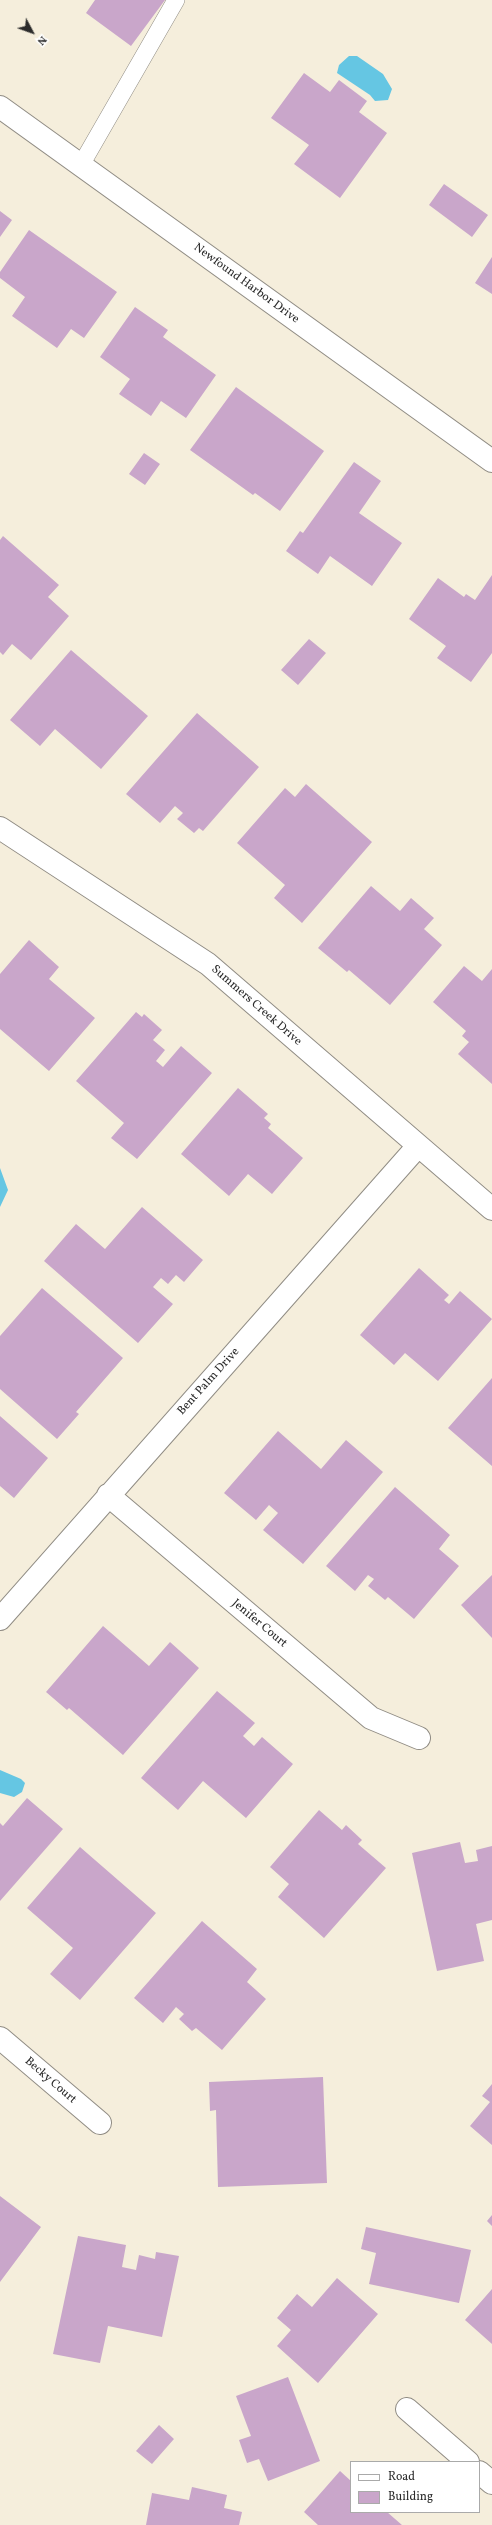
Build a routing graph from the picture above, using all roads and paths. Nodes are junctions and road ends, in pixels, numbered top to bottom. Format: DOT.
graph roads {
  1 [pos="176,0"];
  2 [pos="0,107"];
  3 [pos="81,165"];
  4 [pos="492,461"];
  5 [pos="0,828"];
  6 [pos="418,1146"];
  7 [pos="492,1209"];
  8 [pos="108,1495"];
  9 [pos="0,1619"];
  10 [pos="419,1738"];
  11 [pos="0,2038"];
  12 [pos="100,2123"];
  13 [pos="407,2409"];
  14 [pos="467,2461"];
  15 [pos="480,2473"];
  16 [pos="492,2483"];
  1 -- 3 [label="lane"];
  2 -- 3 [label="street, Newfound Harbor Drive"];
  3 -- 4 [label="street, Newfound Harbor Drive"];
  5 -- 6 [label="street, Summers Creek Drive"];
  6 -- 7 [label="street, Summers Creek Drive"];
  6 -- 8 [label="street, Bent Palm Drive"];
  8 -- 9 [label="street, Bent Palm Drive"];
  8 -- 10 [label="street, Jenifer Court"];
  11 -- 12 [label="street, Becky Court"];
  13 -- 14 [label="street"];
  15 -- 16 [label="street"];
}
